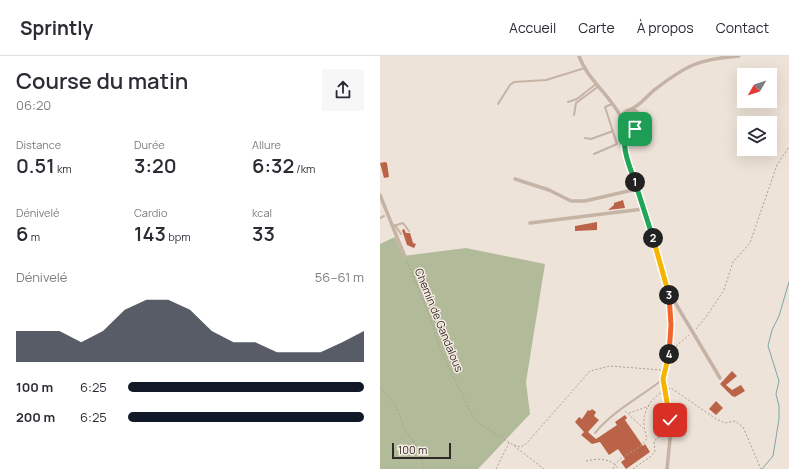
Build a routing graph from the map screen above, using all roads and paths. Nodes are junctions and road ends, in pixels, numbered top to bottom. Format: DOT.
graph roads {
  1 [pos="579,56"];
  2 [pos="739,56"];
  3 [pos="586,68"];
  4 [pos="598,85"];
  5 [pos="568,102"];
  6 [pos="613,103"];
  7 [pos="498,104"];
  8 [pos="640,104"];
  9 [pos="616,107"];
  10 [pos="628,111"];
  11 [pos="639,114"];
  12 [pos="574,115"];
  13 [pos="621,117"];
  14 [pos="624,128"];
  15 [pos="632,130"];
  16 [pos="613,131"];
  17 [pos="585,138"];
  18 [pos="625,138"];
  19 [pos="789,148"];
  20 [pos="594,154"];
  21 [pos="515,179"];
  22 [pos="637,189"];
  23 [pos="380,195"];
  24 [pos="643,209"];
  25 [pos="384,216"];
  26 [pos="380,218"];
  27 [pos="530,223"];
  28 [pos="394,225"];
  29 [pos="409,231"];
  30 [pos="401,234"];
  31 [pos="405,257"];
  32 [pos="669,293"];
  33 [pos="693,332"];
  34 [pos="669,354"];
  35 [pos="664,371"];
  36 [pos="720,378"];
  37 [pos="663,379"];
  38 [pos="380,387"];
  39 [pos="664,390"];
  40 [pos="649,406"];
  41 [pos="620,409"];
  42 [pos="629,413"];
  43 [pos="643,428"];
  44 [pos="671,429"];
  45 [pos="595,433"];
  46 [pos="510,443"];
  47 [pos="513,445"];
  48 [pos="586,461"];
  49 [pos="615,464"];
  50 [pos="424,469"];
  51 [pos="496,469"];
  52 [pos="544,469"];
  53 [pos="614,469"];
  54 [pos="618,469"];
  55 [pos="633,469"];
  56 [pos="666,469"];
  57 [pos="761,469"];
  1 -- 3 [label="street"];
  2 -- 8 [label="street"];
  3 -- 4 [label="street"];
  3 -- 7 [label="lane"];
  4 -- 5 [label="lane"];
  4 -- 6 [label="street"];
  4 -- 12 [label="lane"];
  6 -- 9 [label="street"];
  6 -- 16 [label="lane"];
  8 -- 10 [label="street"];
  8 -- 11 [label="street"];
  9 -- 10 [label="street"];
  9 -- 13 [label="street"];
  10 -- 11 [label="street"];
  10 -- 13 [label="street"];
  11 -- 15 [label="street"];
  13 -- 14 [label="street"];
  14 -- 15 [label="street"];
  14 -- 18 [label="street"];
  15 -- 18 [label="street"];
  16 -- 17 [label="lane"];
  16 -- 20 [label="lane"];
  18 -- 22 [label="street"];
  19 -- 33 [label="path"];
  21 -- 22 [label="street"];
  22 -- 24 [label="street"];
  23 -- 28 [label="street"];
  24 -- 27 [label="street"];
  24 -- 32 [label="street"];
  25 -- 26 [label="lane"];
  28 -- 29 [label="lane"];
  28 -- 30 [label="lane"];
  28 -- 31 [label="street"];
  31 -- 46 [label="path, Chemin de Gandalous"];
  32 -- 33 [label="street"];
  32 -- 34 [label="street"];
  33 -- 34 [label="path"];
  33 -- 36 [label="street"];
  34 -- 35 [label="street"];
  35 -- 37 [label="street"];
  35 -- 47 [label="path"];
  37 -- 39 [label="street"];
  37 -- 41 [label="lane"];
  38 -- 50 [label="path"];
  39 -- 40 [label="path"];
  39 -- 44 [label="street"];
  39 -- 57 [label="path"];
  40 -- 42 [label="path"];
  40 -- 43 [label="path"];
  41 -- 42 [label="path"];
  41 -- 45 [label="lane"];
  42 -- 43 [label="path"];
  43 -- 49 [label="path"];
  44 -- 55 [label="path"];
  44 -- 56 [label="street"];
  46 -- 47 [label="path, Chemin de Gandalous"];
  46 -- 51 [label="path"];
  47 -- 52 [label="path, Chemin de Gandalous"];
  48 -- 49 [label="path"];
  49 -- 53 [label="path"];
  49 -- 54 [label="path"];
}
